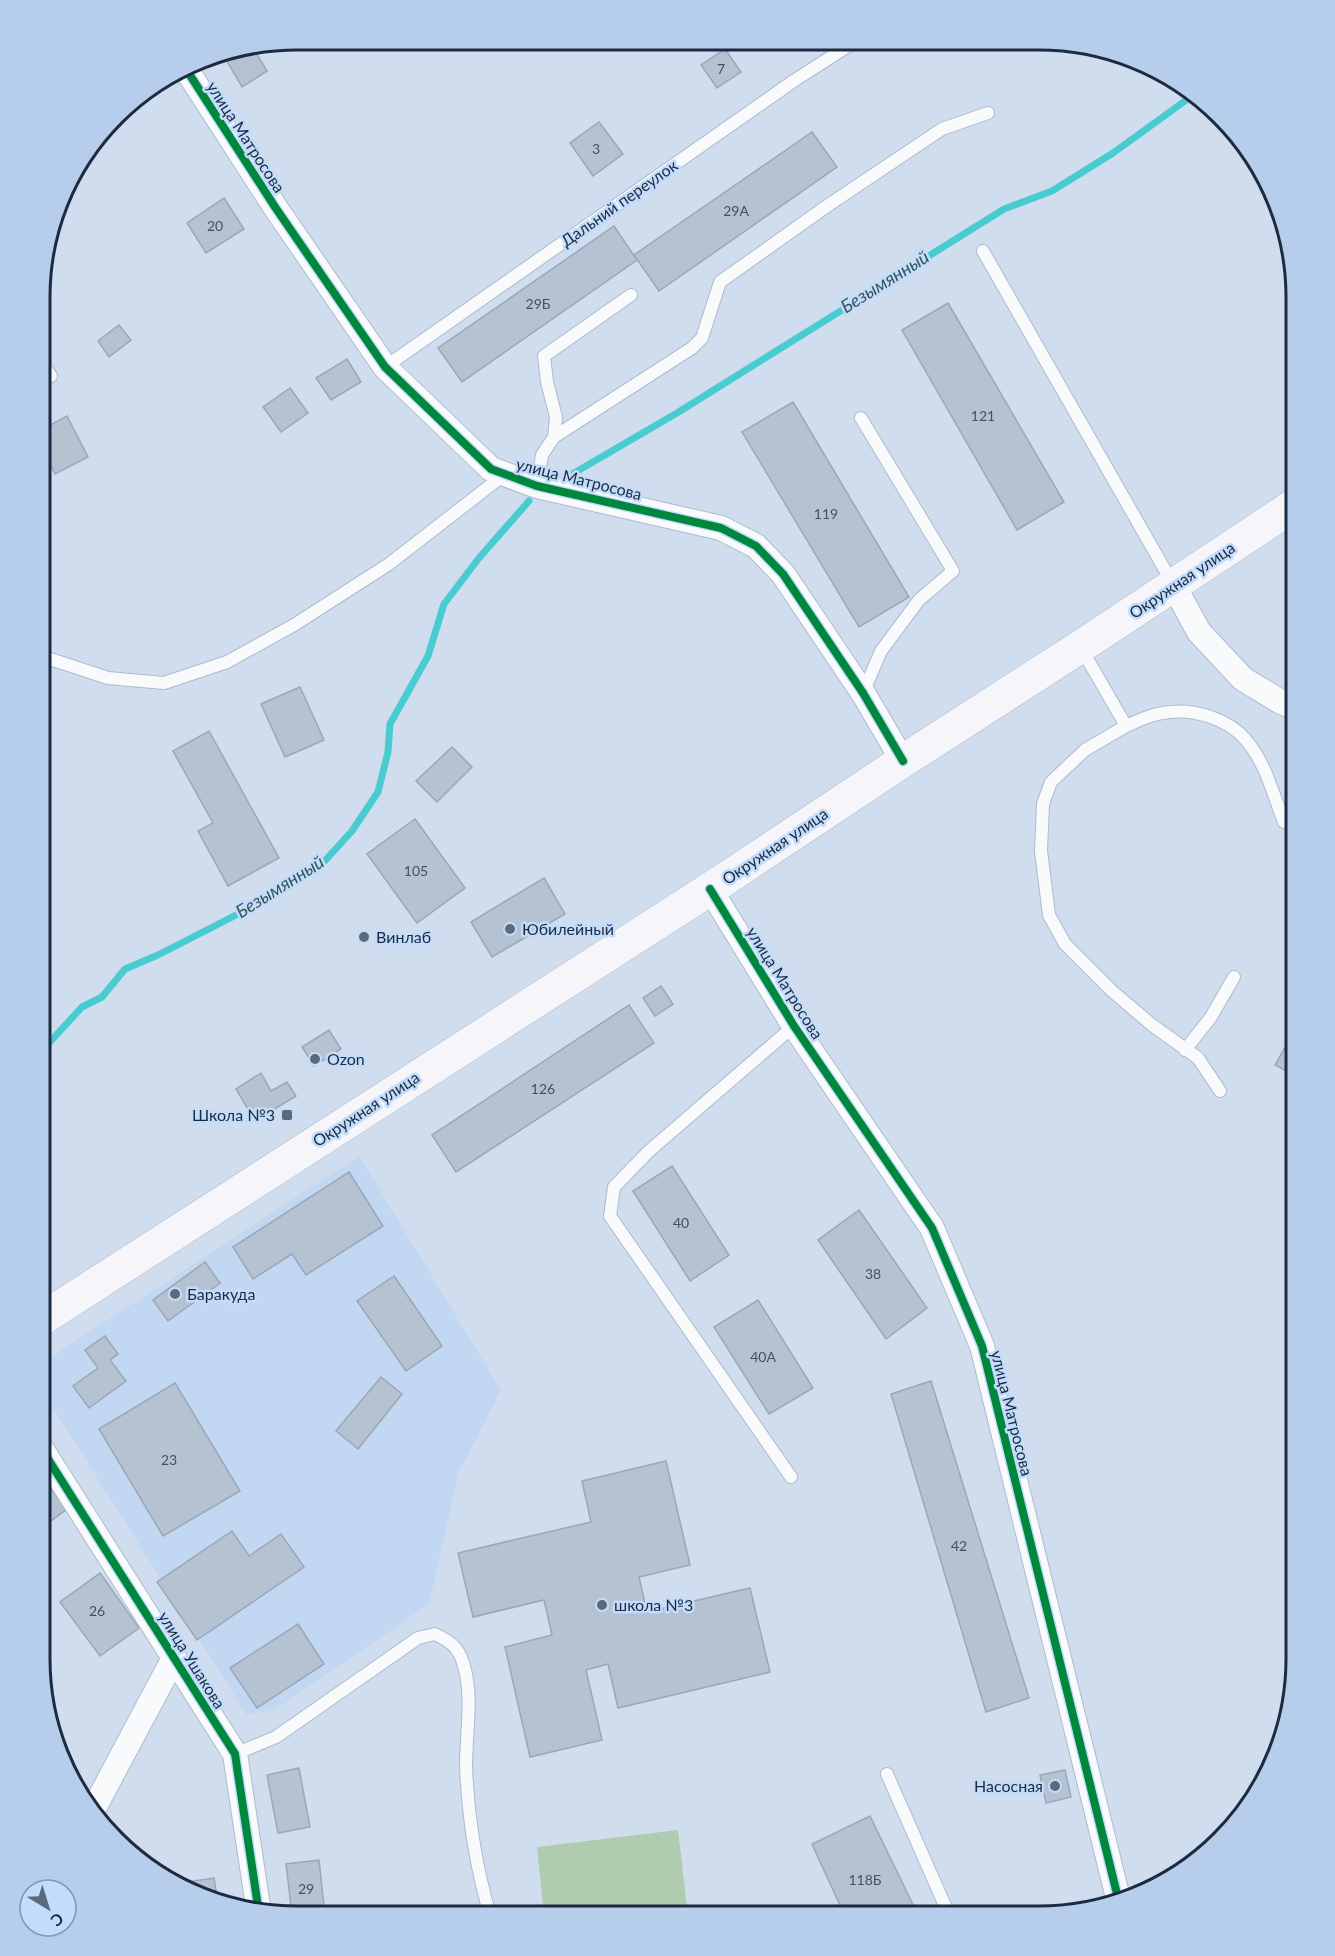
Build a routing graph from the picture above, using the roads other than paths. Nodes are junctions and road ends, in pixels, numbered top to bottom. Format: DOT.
graph roads {
  1 [pos="842,50"];
  2 [pos="189,74"];
  3 [pos="988,113"];
  4 [pos="983,251"];
  5 [pos="631,296"];
  6 [pos="385,367"];
  7 [pos="861,418"];
  8 [pos="554,437"];
  9 [pos="505,474"];
  10 [pos="537,486"];
  11 [pos="1286,511"];
  12 [pos="1174,586"];
  13 [pos="1080,647"];
  14 [pos="50,659"];
  15 [pos="863,693"];
  16 [pos="1286,704"];
  17 [pos="1126,726"];
  18 [pos="903,761"];
  19 [pos="1284,822"];
  20 [pos="710,889"];
  21 [pos="1234,977"];
  22 [pos="794,1026"];
  23 [pos="1185,1050"];
  24 [pos="1220,1091"];
  25 [pos="50,1314"];
  26 [pos="50,1462"];
  27 [pos="791,1477"];
  28 [pos="174,1658"];
  29 [pos="235,1754"];
  30 [pos="887,1774"];
  31 [pos="96,1804"];
  32 [pos="1117,1893"];
  33 [pos="258,1903"];
  34 [pos="487,1906"];
  35 [pos="945,1906"];
  1 -- 6 [label="lane, Дальний переулок"];
  2 -- 6 [label="street, улица Матросова"];
  3 -- 8 [label="lane"];
  4 -- 12 [label="lane"];
  5 -- 8 [label="lane"];
  6 -- 9 [label="street, улица Матросова"];
  7 -- 15 [label="lane"];
  8 -- 10 [label="lane"];
  9 -- 10 [label="street, улица Матросова"];
  9 -- 14 [label="lane"];
  10 -- 15 [label="street, улица Матросова"];
  11 -- 12 [label="main road, Окружная улица"];
  12 -- 13 [label="main road, Окружная улица"];
  12 -- 16 [label="street"];
  13 -- 17 [label="lane"];
  13 -- 18 [label="main road, Окружная улица"];
  15 -- 18 [label="street, улица Матросова"];
  17 -- 19 [label="lane"];
  17 -- 23 [label="lane"];
  18 -- 20 [label="main road, Окружная улица"];
  20 -- 22 [label="street, улица Матросова"];
  20 -- 25 [label="main road, Окружная улица"];
  21 -- 23 [label="lane"];
  22 -- 27 [label="lane"];
  22 -- 32 [label="street, улица Матросова"];
  23 -- 24 [label="lane"];
  26 -- 28 [label="street, улица Ушакова"];
  28 -- 29 [label="street, улица Ушакова"];
  28 -- 31 [label="street"];
  29 -- 33 [label="street, улица Ушакова"];
  29 -- 34 [label="lane"];
  30 -- 35 [label="lane"];
}
